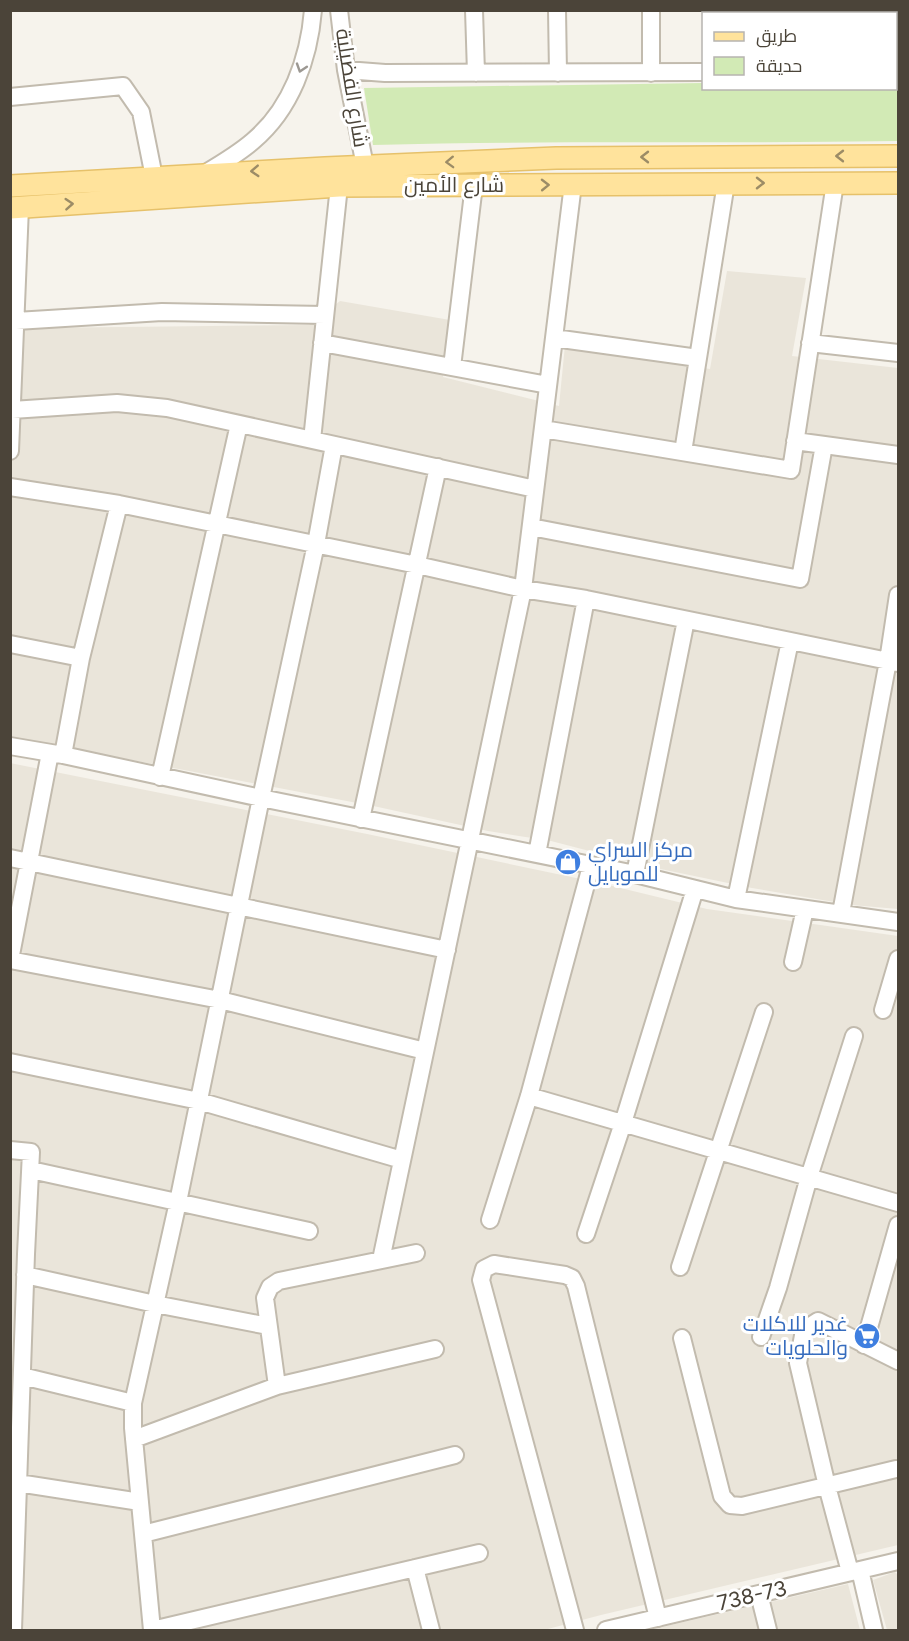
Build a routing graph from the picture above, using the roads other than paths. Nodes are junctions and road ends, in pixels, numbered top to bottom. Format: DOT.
graph roads {
  1 [pos="313,10"];
  2 [pos="339,10"];
  3 [pos="474,10"];
  4 [pos="557,10"];
  5 [pos="651,10"];
  6 [pos="346,70"];
  7 [pos="702,72"];
  8 [pos="476,73"];
  9 [pos="558,73"];
  10 [pos="651,73"];
  11 [pos="10,97"];
  12 [pos="898,156"];
  13 [pos="365,166"];
  14 [pos="204,174"];
  15 [pos="154,177"];
  16 [pos="338,177"];
  17 [pos="726,183"];
  18 [pos="835,183"];
  19 [pos="898,183"];
  20 [pos="573,184"];
  21 [pos="474,185"];
  22 [pos="10,186"];
  23 [pos="15,208"];
  24 [pos="325,315"];
  25 [pos="16,321"];
  26 [pos="554,338"];
  27 [pos="322,343"];
  28 [pos="810,343"];
  29 [pos="898,353"];
  30 [pos="698,358"];
  31 [pos="12,361"];
  32 [pos="452,367"];
  33 [pos="548,385"];
  34 [pos="12,410"];
  35 [pos="239,424"];
  36 [pos="543,429"];
  37 [pos="312,440"];
  38 [pos="795,441"];
  39 [pos="334,445"];
  40 [pos="824,445"];
  41 [pos="10,451"];
  42 [pos="683,452"];
  43 [pos="898,455"];
  44 [pos="438,467"];
  45 [pos="10,487"];
  46 [pos="535,489"];
  47 [pos="119,504"];
  48 [pos="217,524"];
  49 [pos="531,527"];
  50 [pos="316,544"];
  51 [pos="417,565"];
  52 [pos="523,589"];
  53 [pos="898,595"];
  54 [pos="586,600"];
  55 [pos="686,620"];
  56 [pos="790,641"];
  57 [pos="10,644"];
  58 [pos="81,658"];
  59 [pos="893,662"];
  60 [pos="10,746"];
  61 [pos="57,754"];
  62 [pos="160,777"];
  63 [pos="261,798"];
  64 [pos="361,819"];
  65 [pos="470,841"];
  66 [pos="537,854"];
  67 [pos="10,858"];
  68 [pos="29,862"];
  69 [pos="591,866"];
  70 [pos="634,874"];
  71 [pos="695,889"];
  72 [pos="736,899"];
  73 [pos="239,905"];
  74 [pos="805,909"];
  75 [pos="841,913"];
  76 [pos="898,922"];
  77 [pos="447,950"];
  78 [pos="898,958"];
  79 [pos="11,960"];
  80 [pos="793,962"];
  81 [pos="220,1000"];
  82 [pos="884,1010"];
  83 [pos="764,1012"];
  84 [pos="854,1036"];
  85 [pos="425,1051"];
  86 [pos="10,1062"];
  87 [pos="529,1095"];
  88 [pos="199,1101"];
  89 [pos="624,1123"];
  90 [pos="10,1150"];
  91 [pos="718,1151"];
  92 [pos="402,1160"];
  93 [pos="31,1170"];
  94 [pos="809,1177"];
  95 [pos="178,1202"];
  96 [pos="898,1203"];
  97 [pos="490,1220"];
  98 [pos="898,1225"];
  99 [pos="309,1231"];
  100 [pos="586,1234"];
  101 [pos="416,1253"];
  102 [pos="18,1254"];
  103 [pos="381,1260"];
  104 [pos="680,1267"];
  105 [pos="25,1275"];
  106 [pos="156,1304"];
  107 [pos="268,1326"];
  108 [pos="761,1337"];
  109 [pos="682,1338"];
  110 [pos="864,1345"];
  111 [pos="435,1349"];
  112 [pos="16,1355"];
  113 [pos="898,1361"];
  114 [pos="22,1376"];
  115 [pos="277,1386"];
  116 [pos="133,1403"];
  117 [pos="134,1439"];
  118 [pos="455,1455"];
  119 [pos="15,1458"];
  120 [pos="896,1468"];
  121 [pos="18,1483"];
  122 [pos="827,1486"];
  123 [pos="140,1502"];
  124 [pos="143,1534"];
  125 [pos="479,1553"];
  126 [pos="13,1558"];
  127 [pos="898,1561"];
  128 [pos="415,1568"];
  129 [pos="855,1571"];
  130 [pos="759,1594"];
  131 [pos="658,1618"];
  132 [pos="13,1630"];
  133 [pos="152,1630"];
  134 [pos="431,1630"];
  135 [pos="575,1630"];
  136 [pos="606,1630"];
  137 [pos="768,1630"];
  138 [pos="874,1630"];
  1 -- 14 [label="street, شارع الفضيلية, one-way"];
  2 -- 6 [label="street, شارع الفضيلية"];
  3 -- 8 [label="street"];
  4 -- 9 [label="street"];
  5 -- 10 [label="street"];
  6 -- 8 [label="street"];
  6 -- 13 [label="street, شارع الفضيلية"];
  7 -- 10 [label="street"];
  8 -- 9 [label="street"];
  9 -- 10 [label="street"];
  11 -- 15 [label="street"];
  12 -- 13 [label="main road, شارع الأمين, one-way"];
  13 -- 16 [label="main road, شارع الأمين"];
  14 -- 15 [label="main road, شارع الأمين"];
  16 -- 14 [label="main road, شارع الأمين, one-way"];
  15 -- 22 [label="main road, شارع الأمين"];
  16 -- 21 [label="main road, شارع الأمين"];
  23 -- 16 [label="main road, شارع الأمين, one-way"];
  16 -- 24 [label="street"];
  17 -- 18 [label="main road, شارع الأمين, one-way"];
  17 -- 20 [label="main road, شارع الأمين"];
  17 -- 30 [label="street"];
  18 -- 19 [label="main road, شارع الأمين"];
  18 -- 28 [label="street"];
  21 -- 20 [label="main road, شارع الأمين, one-way"];
  20 -- 26 [label="street"];
  21 -- 32 [label="street"];
  23 -- 25 [label="street"];
  24 -- 25 [label="street"];
  24 -- 27 [label="street"];
  25 -- 31 [label="street"];
  26 -- 30 [label="street"];
  26 -- 33 [label="street"];
  27 -- 32 [label="street"];
  27 -- 37 [label="street"];
  28 -- 29 [label="street"];
  28 -- 38 [label="street"];
  30 -- 42 [label="street"];
  31 -- 34 [label="street"];
  32 -- 33 [label="street"];
  33 -- 36 [label="street"];
  34 -- 35 [label="street"];
  34 -- 41 [label="street"];
  35 -- 37 [label="street"];
  35 -- 48 [label="street"];
  36 -- 42 [label="street"];
  36 -- 46 [label="street"];
  37 -- 39 [label="street"];
  38 -- 40 [label="street"];
  38 -- 42 [label="street"];
  39 -- 44 [label="street"];
  39 -- 50 [label="street"];
  40 -- 43 [label="street"];
  40 -- 49 [label="street"];
  44 -- 46 [label="street"];
  44 -- 51 [label="street"];
  45 -- 47 [label="street"];
  46 -- 49 [label="street"];
  47 -- 48 [label="street"];
  47 -- 58 [label="street"];
  48 -- 50 [label="street"];
  48 -- 62 [label="street"];
  49 -- 52 [label="street"];
  50 -- 51 [label="street"];
  50 -- 63 [label="street"];
  51 -- 52 [label="street"];
  51 -- 64 [label="street"];
  52 -- 54 [label="street"];
  52 -- 65 [label="street"];
  53 -- 59 [label="street"];
  54 -- 55 [label="street"];
  54 -- 66 [label="street"];
  55 -- 56 [label="street"];
  55 -- 70 [label="street"];
  56 -- 59 [label="street"];
  56 -- 72 [label="street"];
  57 -- 58 [label="street"];
  58 -- 61 [label="street"];
  59 -- 75 [label="street"];
  60 -- 61 [label="street"];
  61 -- 62 [label="street"];
  61 -- 68 [label="street"];
  62 -- 63 [label="street"];
  63 -- 64 [label="street"];
  63 -- 73 [label="street"];
  64 -- 65 [label="street"];
  65 -- 66 [label="street"];
  65 -- 77 [label="street"];
  66 -- 69 [label="street"];
  67 -- 68 [label="street"];
  68 -- 73 [label="street"];
  68 -- 79 [label="street"];
  69 -- 70 [label="street"];
  69 -- 87 [label="street"];
  70 -- 71 [label="street"];
  71 -- 72 [label="street"];
  71 -- 89 [label="street"];
  72 -- 74 [label="street"];
  73 -- 77 [label="street"];
  73 -- 81 [label="street"];
  74 -- 75 [label="street"];
  74 -- 80 [label="street"];
  75 -- 76 [label="street"];
  77 -- 85 [label="street"];
  78 -- 82 [label="street"];
  79 -- 81 [label="street"];
  81 -- 85 [label="street"];
  81 -- 88 [label="street"];
  83 -- 91 [label="street"];
  84 -- 94 [label="street"];
  85 -- 92 [label="street"];
  86 -- 88 [label="street"];
  87 -- 89 [label="street"];
  87 -- 97 [label="street"];
  88 -- 92 [label="street"];
  88 -- 95 [label="street"];
  89 -- 91 [label="street"];
  89 -- 100 [label="street"];
  90 -- 93 [label="street"];
  91 -- 94 [label="street"];
  91 -- 104 [label="street"];
  92 -- 103 [label="street"];
  93 -- 95 [label="street"];
  93 -- 102 [label="street"];
  94 -- 96 [label="street"];
  94 -- 108 [label="street"];
  95 -- 99 [label="street"];
  95 -- 106 [label="street"];
  98 -- 110 [label="street"];
  101 -- 103 [label="street"];
  102 -- 105 [label="street"];
  103 -- 107 [label="street"];
  105 -- 106 [label="street"];
  105 -- 112 [label="street"];
  106 -- 107 [label="street"];
  106 -- 116 [label="street"];
  107 -- 115 [label="street"];
  109 -- 122 [label="street"];
  110 -- 113 [label="street"];
  110 -- 122 [label="street"];
  111 -- 115 [label="street"];
  112 -- 114 [label="street"];
  114 -- 116 [label="street"];
  114 -- 119 [label="street"];
  115 -- 117 [label="street"];
  116 -- 117 [label="street"];
  117 -- 123 [label="street"];
  118 -- 124 [label="street"];
  119 -- 121 [label="street"];
  120 -- 122 [label="street"];
  121 -- 123 [label="street"];
  121 -- 126 [label="street"];
  122 -- 129 [label="street"];
  123 -- 124 [label="street"];
  124 -- 133 [label="street"];
  125 -- 128 [label="street"];
  126 -- 132 [label="street"];
  127 -- 129 [label="street, 738-73"];
  128 -- 133 [label="street"];
  128 -- 134 [label="street"];
  129 -- 130 [label="street, 738-73"];
  129 -- 138 [label="street"];
  130 -- 131 [label="street, 738-73"];
  130 -- 137 [label="street"];
  131 -- 135 [label="street"];
  131 -- 136 [label="street, 738-73"];
}
